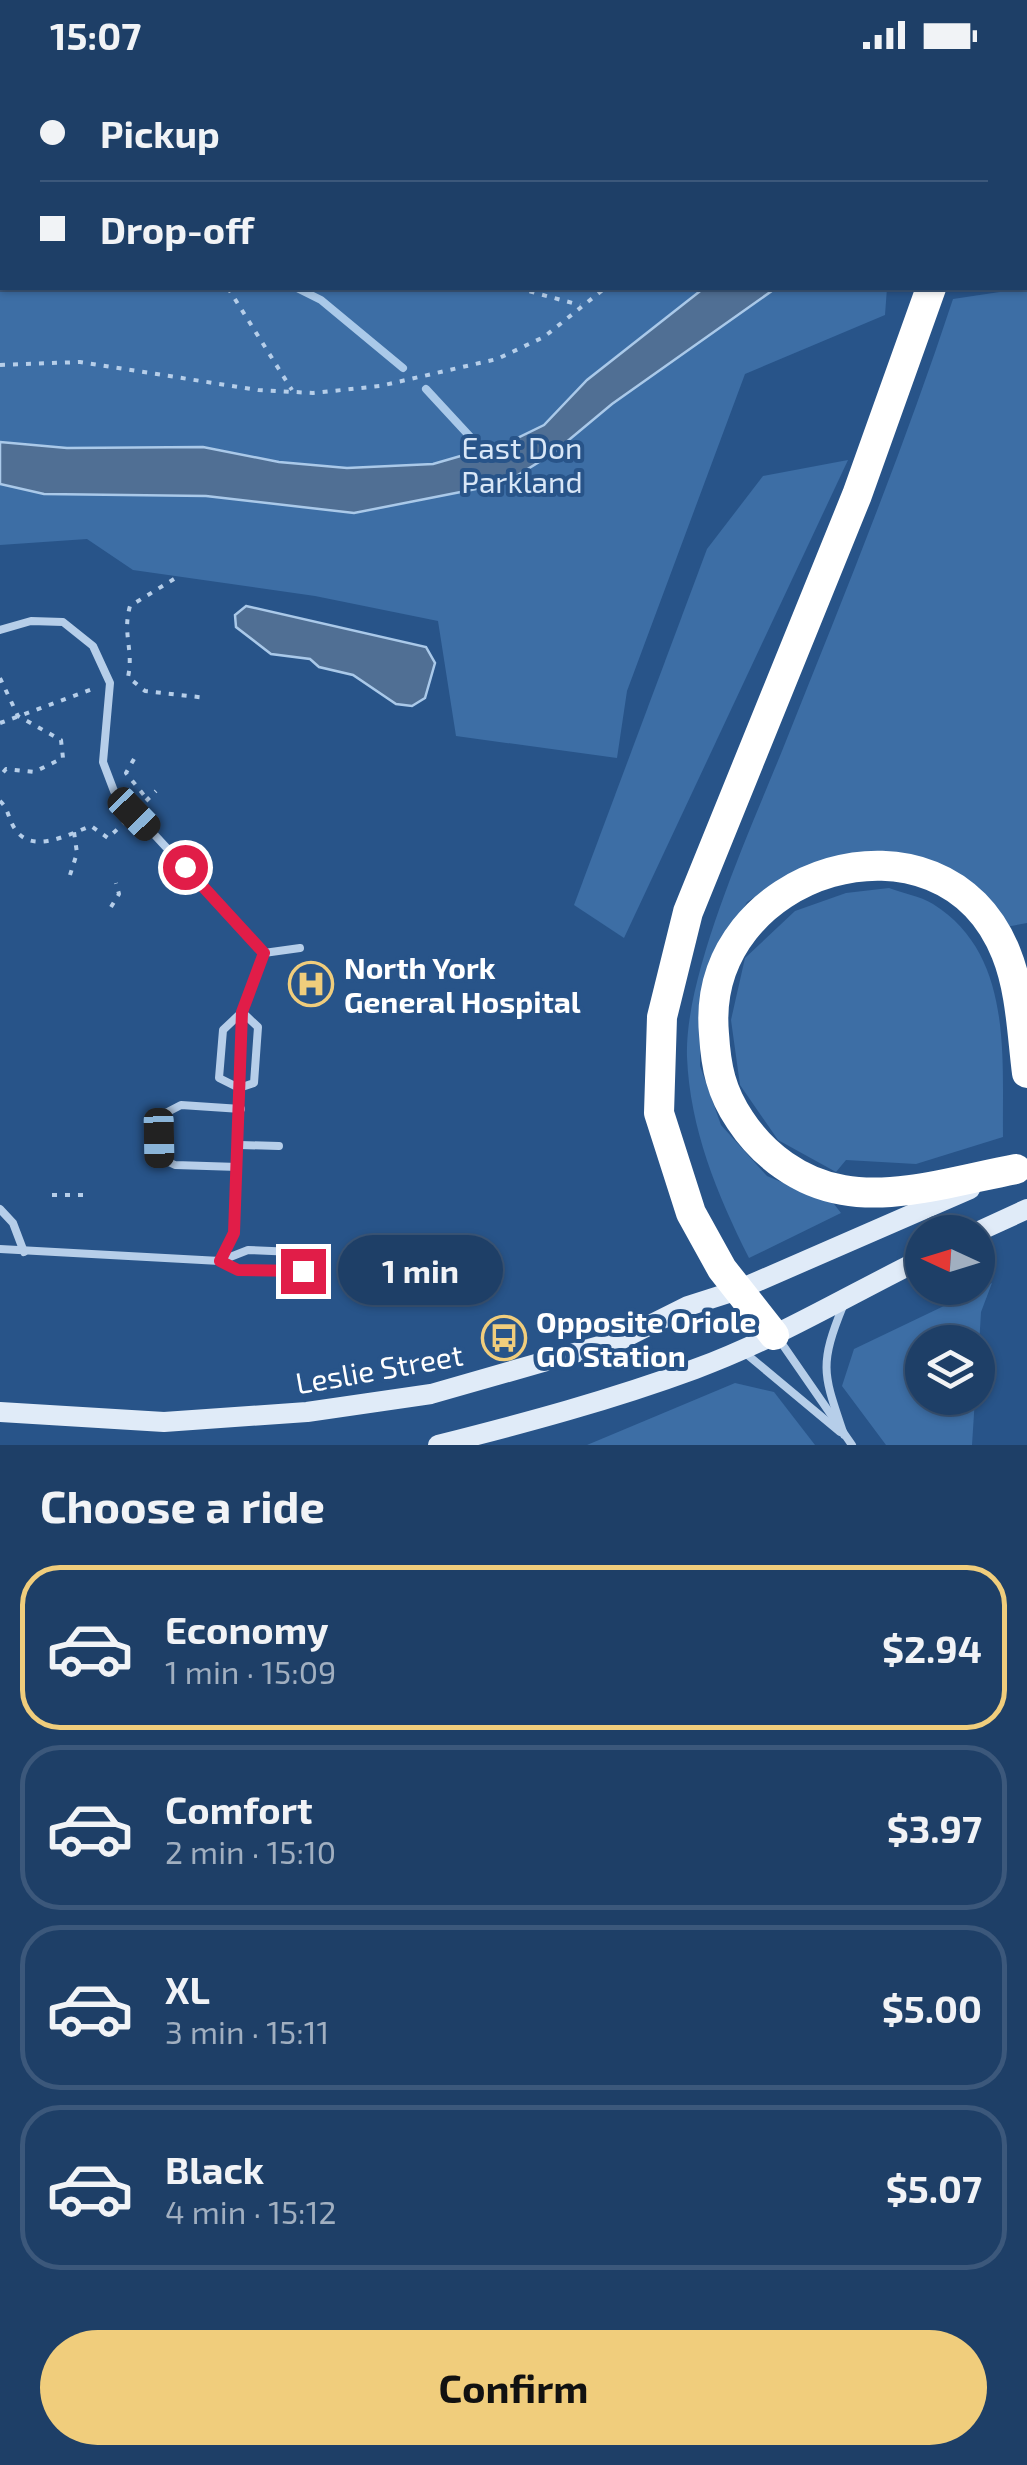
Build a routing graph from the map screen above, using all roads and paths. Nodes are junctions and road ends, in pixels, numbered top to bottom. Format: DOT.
graph roads {
  1 [pos="229,290"];
  2 [pos="524,290"];
  3 [pos="602,290"];
  4 [pos="930,290"];
  5 [pos="582,306"];
  6 [pos="0,364"];
  7 [pos="293,392"];
  8 [pos="174,579"];
  9 [pos="0,630"];
  10 [pos="0,678"];
  11 [pos="110,683"];
  12 [pos="207,698"];
  13 [pos="18,716"];
  14 [pos="0,723"];
  15 [pos="134,759"];
  16 [pos="0,776"];
  17 [pos="156,792"];
  18 [pos="147,800"];
  19 [pos="0,801"];
  20 [pos="134,814"];
  21 [pos="74,832"];
  22 [pos="70,875"];
  23 [pos="116,883"];
  24 [pos="111,907"];
  25 [pos="300,948"];
  26 [pos="264,953"];
  27 [pos="242,1012"];
  28 [pos="1027,1073"];
  29 [pos="239,1088"];
  30 [pos="241,1109"];
  31 [pos="240,1145"];
  32 [pos="279,1146"];
  33 [pos="238,1166"];
  34 [pos="1021,1166"];
  35 [pos="87,1195"];
  36 [pos="52,1196"];
  37 [pos="0,1209"];
  38 [pos="1027,1209"];
  39 [pos="995,1224"];
  40 [pos="0,1250"];
  41 [pos="24,1252"];
  42 [pos="294,1252"];
  43 [pos="220,1261"];
  44 [pos="905,1267"];
  45 [pos="303,1271"];
  46 [pos="738,1290"];
  47 [pos="847,1296"];
  48 [pos="774,1335"];
  49 [pos="740,1350"];
  50 [pos="0,1412"];
  51 [pos="844,1435"];
  52 [pos="438,1445"];
  53 [pos="852,1445"];
  1 -- 7 [label="path"];
  2 -- 5 [label="path"];
  3 -- 5 [label="path"];
  4 -- 46 [label="highway"];
  5 -- 7 [label="path"];
  6 -- 7 [label="path"];
  8 -- 12 [label="path"];
  9 -- 11 [label="lane"];
  10 -- 13 [label="path"];
  11 -- 13 [label="path"];
  11 -- 20 [label="lane"];
  13 -- 14 [label="path"];
  13 -- 16 [label="path"];
  15 -- 18 [label="path"];
  17 -- 18 [label="path"];
  18 -- 20 [label="path"];
  19 -- 21 [label="path"];
  20 -- 21 [label="path"];
  20 -- 26 [label="lane"];
  21 -- 22 [label="path"];
  23 -- 24 [label="path"];
  25 -- 26 [label="lane"];
  26 -- 27 [label="lane"];
  27 -- 29 [label="lane"];
  27 -- 29 [label="lane"];
  27 -- 29 [label="lane"];
  28 -- 34 [label="highway"];
  29 -- 30 [label="lane"];
  30 -- 31 [label="lane"];
  30 -- 33 [label="lane"];
  31 -- 32 [label="lane"];
  31 -- 33 [label="lane"];
  33 -- 43 [label="lane"];
  34 -- 46 [label="main road, Leslie Street"];
  35 -- 36 [label="path"];
  37 -- 41 [label="lane"];
  38 -- 39 [label="main road"];
  40 -- 41 [label="lane"];
  41 -- 43 [label="lane"];
  42 -- 43 [label="lane"];
  43 -- 45 [label="lane"];
  44 -- 47 [label="main road"];
  46 -- 48 [label="highway"];
  46 -- 50 [label="main road, Leslie Street"];
  47 -- 48 [label="main road"];
  47 -- 51 [label="lane"];
  48 -- 49 [label="main road"];
  48 -- 51 [label="lane"];
  49 -- 51 [label="lane"];
  49 -- 52 [label="main road"];
  51 -- 53 [label="lane"];
}
